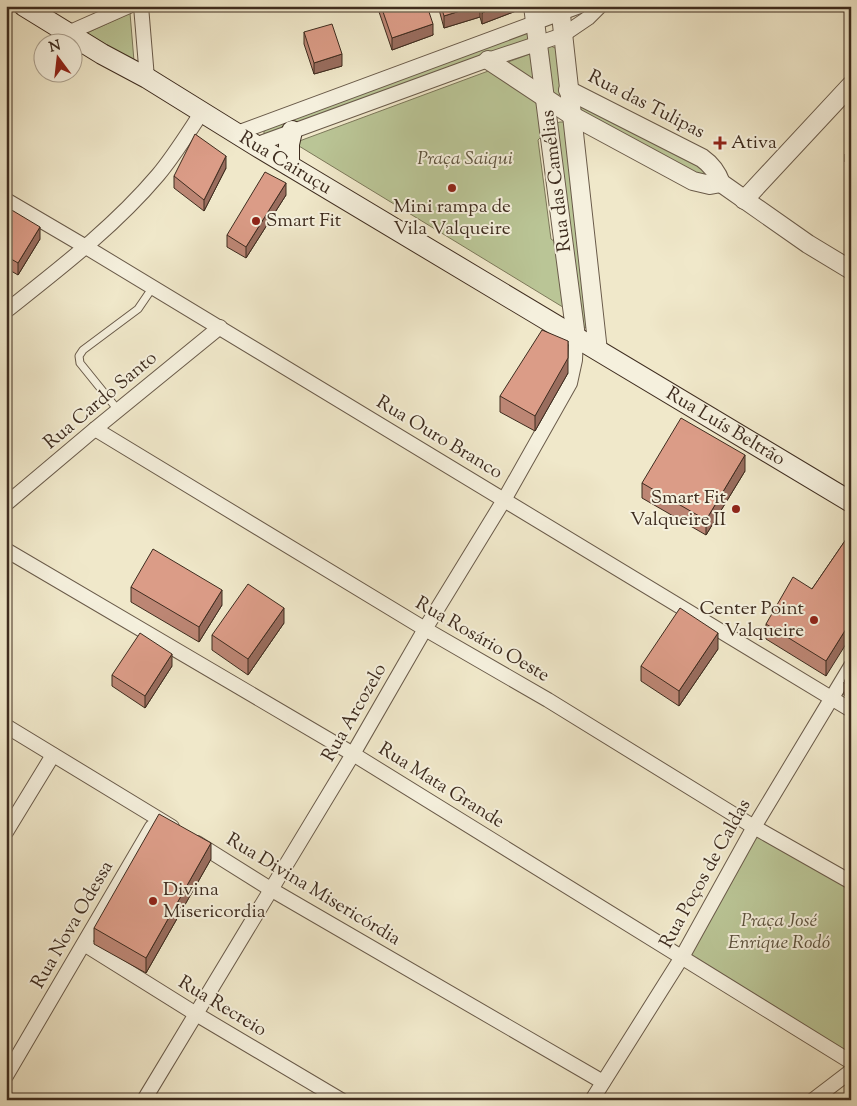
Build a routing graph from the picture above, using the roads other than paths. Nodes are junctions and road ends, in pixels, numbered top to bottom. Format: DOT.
graph roads {
  1 [pos="24,6"];
  2 [pos="130,6"];
  3 [pos="141,6"];
  4 [pos="580,6"];
  5 [pos="600,6"];
  6 [pos="560,10"];
  7 [pos="534,14"];
  8 [pos="66,32"];
  9 [pos="70,32"];
  10 [pos="563,35"];
  11 [pos="82,42"];
  12 [pos="538,44"];
  13 [pos="488,60"];
  14 [pos="391,76"];
  15 [pos="147,78"];
  16 [pos="851,85"];
  17 [pos="568,90"];
  18 [pos="398,93"];
  19 [pos="545,98"];
  20 [pos="202,112"];
  21 [pos="572,115"];
  22 [pos="292,131"];
  23 [pos="237,133"];
  24 [pos="254,145"];
  25 [pos="288,165"];
  26 [pos="721,183"];
  27 [pos="6,200"];
  28 [pos="744,200"];
  29 [pos="86,247"];
  30 [pos="851,270"];
  31 [pos="153,287"];
  32 [pos="6,311"];
  33 [pos="220,328"];
  34 [pos="576,337"];
  35 [pos="598,351"];
  36 [pos="118,410"];
  37 [pos="95,429"];
  38 [pos="504,500"];
  39 [pos="851,502"];
  40 [pos="6,504"];
  41 [pos="6,550"];
  42 [pos="425,629"];
  43 [pos="851,666"];
  44 [pos="832,698"];
  45 [pos="851,710"];
  46 [pos="6,726"];
  47 [pos="353,754"];
  48 [pos="53,755"];
  49 [pos="157,818"];
  50 [pos="754,827"];
  51 [pos="6,832"];
  52 [pos="851,882"];
  53 [pos="272,890"];
  54 [pos="84,944"];
  55 [pos="682,957"];
  56 [pos="196,1014"];
  57 [pos="851,1062"];
  58 [pos="851,1071"];
  59 [pos="6,1076"];
  60 [pos="603,1082"];
  61 [pos="144,1100"];
  62 [pos="342,1100"];
  63 [pos="592,1100"];
  64 [pos="813,1100"];
  1 -- 8 [label="main road, Rua Cairuçu"];
  2 -- 9 [label="street"];
  3 -- 15 [label="street"];
  4 -- 6 [label="street"];
  5 -- 10 [label="street"];
  6 -- 7 [label="street"];
  6 -- 10 [label="street, Rua das Camélias"];
  7 -- 12 [label="street, Rua das Camélias"];
  7 -- 14 [label="street"];
  10 -- 12 [label="street"];
  10 -- 17 [label="street, Rua das Camélias"];
  11 -- 15 [label="main road, Rua Cairuçu"];
  12 -- 13 [label="street"];
  12 -- 19 [label="street, Rua das Camélias"];
  13 -- 18 [label="street"];
  13 -- 19 [label="street"];
  14 -- 18 [label="street"];
  14 -- 23 [label="street"];
  15 -- 20 [label="main road, Rua Cairuçu"];
  16 -- 28 [label="street"];
  17 -- 21 [label="street, Rua das Camélias"];
  17 -- 26 [label="street, Rua das Tulipas"];
  18 -- 22 [label="street"];
  19 -- 21 [label="street"];
  19 -- 34 [label="street, Rua das Camélias"];
  20 -- 23 [label="main road, Rua Cairuçu"];
  20 -- 29 [label="street"];
  21 -- 26 [label="street"];
  21 -- 35 [label="street, Rua das Camélias"];
  22 -- 24 [label="street"];
  22 -- 25 [label="main road"];
  23 -- 24 [label="main road, Rua Cairuçu"];
  24 -- 25 [label="main road, Rua Cairuçu"];
  25 -- 34 [label="main road, Rua Cairuçu"];
  26 -- 28 [label="street, Rua das Tulipas"];
  27 -- 29 [label="street, Rua Ouro Branco"];
  28 -- 30 [label="street, Rua das Tulipas"];
  29 -- 31 [label="street, Rua Ouro Branco"];
  29 -- 32 [label="street"];
  31 -- 33 [label="street, Rua Ouro Branco"];
  31 -- 36 [label="lane"];
  33 -- 36 [label="street, Rua Cardo Santo"];
  33 -- 38 [label="street, Rua Ouro Branco"];
  34 -- 35 [label="main road, Rua Cairuçu"];
  34 -- 38 [label="street, Rua Arcozelo"];
  35 -- 39 [label="main road, Rua Luís Beltrão"];
  36 -- 37 [label="street, Rua Cardo Santo"];
  37 -- 40 [label="street, Rua Cardo Santo"];
  37 -- 42 [label="street, Rua Rosário Oeste"];
  38 -- 42 [label="street, Rua Arcozelo"];
  38 -- 44 [label="street, Rua Ouro Branco"];
  41 -- 47 [label="street, Rua Mata Grande"];
  42 -- 47 [label="street, Rua Arcozelo"];
  42 -- 50 [label="street, Rua Rosário Oeste"];
  43 -- 44 [label="street, Rua Poços de Caldas"];
  44 -- 45 [label="street, Rua Ouro Branco"];
  44 -- 50 [label="street, Rua Poços de Caldas"];
  46 -- 48 [label="street, Rua Divina Misericórdia"];
  47 -- 53 [label="street, Rua Arcozelo"];
  47 -- 55 [label="street, Rua Mata Grande"];
  48 -- 49 [label="street, Rua Divina Misericórdia"];
  48 -- 51 [label="street"];
  49 -- 53 [label="street, Rua Divina Misericórdia"];
  49 -- 54 [label="street, Rua Nova Odessa"];
  50 -- 52 [label="street, Rua Rosário Oeste"];
  50 -- 55 [label="street, Rua Poços de Caldas"];
  53 -- 56 [label="street, Rua Arcozelo"];
  53 -- 60 [label="street, Rua Divina Misericórdia"];
  54 -- 56 [label="street, Rua Recreio"];
  54 -- 59 [label="street, Rua Nova Odessa"];
  55 -- 57 [label="street, Rua Mata Grande"];
  55 -- 60 [label="street, Rua Poços de Caldas"];
  56 -- 61 [label="street, Rua Arcozelo"];
  56 -- 62 [label="street, Rua Recreio"];
  58 -- 64 [label="street"];
  60 -- 63 [label="street, Rua Poços de Caldas"];
}
